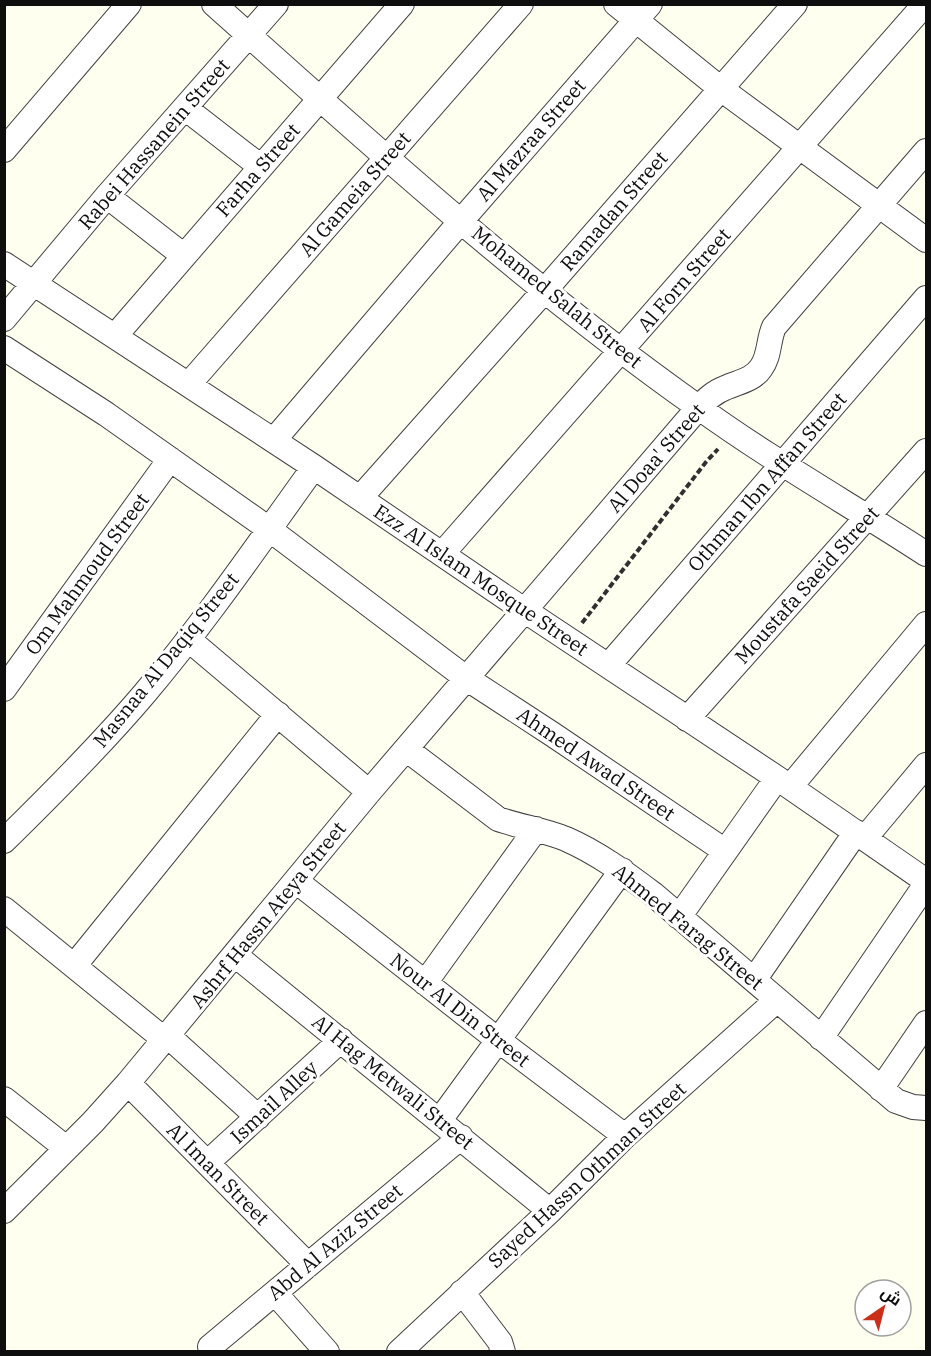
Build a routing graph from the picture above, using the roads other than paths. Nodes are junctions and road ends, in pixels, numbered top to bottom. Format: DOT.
graph roads {
  1 [pos="129,4"];
  2 [pos="214,4"];
  3 [pos="276,4"];
  4 [pos="402,4"];
  5 [pos="521,4"];
  6 [pos="616,4"];
  7 [pos="795,4"];
  8 [pos="925,4"];
  9 [pos="643,13"];
  10 [pos="249,36"];
  11 [pos="721,89"];
  12 [pos="320,98"];
  13 [pos="184,108"];
  14 [pos="801,147"];
  15 [pos="4,150"];
  16 [pos="927,151"];
  17 [pos="388,157"];
  18 [pos="261,167"];
  19 [pos="107,196"];
  20 [pos="879,205"];
  21 [pos="460,221"];
  22 [pos="927,240"];
  23 [pos="184,256"];
  24 [pos="4,264"];
  25 [pos="33,284"];
  26 [pos="545,290"];
  27 [pos="927,298"];
  28 [pos="4,319"];
  29 [pos="115,336"];
  30 [pos="4,348"];
  31 [pos="622,350"];
  32 [pos="189,384"];
  33 [pos="698,408"];
  34 [pos="274,440"];
  35 [pos="927,451"];
  36 [pos="170,459"];
  37 [pos="782,464"];
  38 [pos="314,467"];
  39 [pos="360,498"];
  40 [pos="869,517"];
  41 [pos="269,529"];
  42 [pos="442,554"];
  43 [pos="927,554"];
  44 [pos="524,610"];
  45 [pos="927,624"];
  46 [pos="188,639"];
  47 [pos="608,666"];
  48 [pos="466,678"];
  49 [pos="4,689"];
  50 [pos="278,714"];
  51 [pos="687,719"];
  52 [pos="406,749"];
  53 [pos="927,765"];
  54 [pos="783,783"];
  55 [pos="369,792"];
  56 [pos="536,828"];
  57 [pos="860,835"];
  58 [pos="4,841"];
  59 [pos="725,851"];
  60 [pos="622,870"];
  61 [pos="296,881"];
  62 [pos="927,882"];
  63 [pos="4,909"];
  64 [pos="679,917"];
  65 [pos="235,956"];
  66 [pos="74,966"];
  67 [pos="754,980"];
  68 [pos="425,983"];
  69 [pos="777,1000"];
  70 [pos="927,1023"];
  71 [pos="166,1038"];
  72 [pos="821,1038"];
  73 [pos="341,1040"];
  74 [pos="498,1040"];
  75 [pos="128,1083"];
  76 [pos="881,1089"];
  77 [pos="4,1099"];
  78 [pos="927,1108"];
  79 [pos="258,1117"];
  80 [pos="440,1120"];
  81 [pos="625,1136"];
  82 [pos="461,1137"];
  83 [pos="66,1148"];
  84 [pos="207,1163"];
  85 [pos="4,1210"];
  86 [pos="550,1210"];
  87 [pos="308,1265"];
  88 [pos="462,1292"];
  89 [pos="275,1293"];
  90 [pos="210,1347"];
  91 [pos="327,1352"];
  92 [pos="399,1352"];
  93 [pos="503,1352"];
  1 -- 15 [label="street"];
  2 -- 10 [label="street, Mohamed Salah Street"];
  3 -- 10 [label="street, Rabei Hassanein Street"];
  4 -- 12 [label="street, Farha Street"];
  5 -- 17 [label="street, Al Gameia Street"];
  6 -- 9 [label="street"];
  7 -- 11 [label="street, Ramadan Street"];
  8 -- 14 [label="street, Al Forn Street"];
  9 -- 11 [label="street"];
  9 -- 21 [label="street, Al Mazraa Street"];
  10 -- 12 [label="street, Mohamed Salah Street"];
  10 -- 13 [label="street, Rabei Hassanein Street"];
  11 -- 14 [label="street"];
  11 -- 26 [label="street, Ramadan Street"];
  12 -- 17 [label="street, Mohamed Salah Street"];
  12 -- 18 [label="street, Farha Street"];
  13 -- 18 [label="street"];
  13 -- 19 [label="street, Rabei Hassanein Street"];
  14 -- 20 [label="street"];
  14 -- 31 [label="street, Al Forn Street"];
  16 -- 20 [label="street, Al Doaa' Street"];
  17 -- 21 [label="street, Mohamed Salah Street"];
  17 -- 32 [label="street, Al Gameia Street"];
  18 -- 23 [label="street, Farha Street"];
  19 -- 23 [label="street"];
  19 -- 25 [label="street, Rabei Hassanein Street"];
  20 -- 22 [label="street"];
  20 -- 33 [label="street, Al Doaa' Street"];
  21 -- 26 [label="street, Mohamed Salah Street"];
  21 -- 34 [label="street, Al Mazraa Street"];
  23 -- 29 [label="street, Farha Street"];
  24 -- 25 [label="street, Ezz Al Islam Mosque Street"];
  25 -- 28 [label="street, Rabei Hassanein Street"];
  25 -- 29 [label="street, Ezz Al Islam Mosque Street"];
  26 -- 31 [label="street, Mohamed Salah Street"];
  26 -- 39 [label="street, Ramadan Street"];
  27 -- 37 [label="street, Othman Ibn Affan Street"];
  29 -- 32 [label="street, Ezz Al Islam Mosque Street"];
  30 -- 36 [label="street, Ahmed Awad Street"];
  31 -- 33 [label="street, Mohamed Salah Street"];
  31 -- 42 [label="street, Al Forn Street"];
  32 -- 34 [label="street, Ezz Al Islam Mosque Street"];
  33 -- 37 [label="street, Mohamed Salah Street"];
  33 -- 44 [label="street, Al Doaa' Street"];
  34 -- 38 [label="street, Ezz Al Islam Mosque Street"];
  35 -- 40 [label="street, Moustafa Saeid Street"];
  36 -- 41 [label="street, Ahmed Awad Street"];
  36 -- 49 [label="street, Om Mahmoud Street"];
  37 -- 40 [label="street, Mohamed Salah Street"];
  37 -- 47 [label="street, Othman Ibn Affan Street"];
  38 -- 39 [label="street, Ezz Al Islam Mosque Street"];
  38 -- 41 [label="street, Masnaa Al Daqiq Street"];
  39 -- 42 [label="street, Ezz Al Islam Mosque Street"];
  40 -- 43 [label="street, Mohamed Salah Street"];
  40 -- 51 [label="street, Moustafa Saeid Street"];
  41 -- 46 [label="street, Masnaa Al Daqiq Street"];
  41 -- 48 [label="street, Ahmed Awad Street"];
  42 -- 44 [label="street, Ezz Al Islam Mosque Street"];
  44 -- 47 [label="street, Ezz Al Islam Mosque Street"];
  44 -- 48 [label="street, Ashrf Hassn Ateya Street"];
  45 -- 54 [label="street"];
  46 -- 50 [label="street"];
  46 -- 58 [label="street, Masnaa Al Daqiq Street"];
  47 -- 51 [label="street, Ezz Al Islam Mosque Street"];
  48 -- 52 [label="street, Ashrf Hassn Ateya Street"];
  48 -- 59 [label="street, Ahmed Awad Street"];
  50 -- 55 [label="street"];
  50 -- 66 [label="street"];
  51 -- 54 [label="street, Ezz Al Islam Mosque Street"];
  52 -- 55 [label="street, Ashrf Hassn Ateya Street"];
  52 -- 56 [label="street, Ahmed Farag Street"];
  53 -- 57 [label="street"];
  54 -- 57 [label="street, Ezz Al Islam Mosque Street"];
  54 -- 59 [label="street"];
  55 -- 61 [label="street, Ashrf Hassn Ateya Street"];
  56 -- 60 [label="street, Ahmed Farag Street"];
  56 -- 68 [label="street"];
  57 -- 62 [label="street, Ezz Al Islam Mosque Street"];
  57 -- 67 [label="street"];
  59 -- 64 [label="street"];
  60 -- 64 [label="street, Ahmed Farag Street"];
  60 -- 74 [label="street"];
  61 -- 65 [label="street, Ashrf Hassn Ateya Street"];
  61 -- 68 [label="street, Nour Al Din Street"];
  62 -- 72 [label="street"];
  63 -- 66 [label="street"];
  64 -- 67 [label="street, Ahmed Farag Street"];
  65 -- 71 [label="street, Ashrf Hassn Ateya Street"];
  65 -- 73 [label="street, Al Hag Metwali Street"];
  66 -- 71 [label="street"];
  67 -- 69 [label="street, Ahmed Farag Street"];
  68 -- 74 [label="street, Nour Al Din Street"];
  69 -- 72 [label="street, Ahmed Farag Street"];
  69 -- 81 [label="street, Sayed Hassn Othman Street"];
  70 -- 76 [label="street"];
  71 -- 75 [label="street, Ashrf Hassn Ateya Street"];
  71 -- 79 [label="street"];
  72 -- 76 [label="street, Ahmed Farag Street"];
  73 -- 79 [label="street, Ismail Alley"];
  73 -- 80 [label="street, Al Hag Metwali Street"];
  74 -- 80 [label="street"];
  74 -- 81 [label="street, Nour Al Din Street"];
  75 -- 83 [label="street, Ashrf Hassn Ateya Street"];
  75 -- 84 [label="street, Al Iman Street"];
  76 -- 78 [label="street, Ahmed Farag Street"];
  77 -- 83 [label="street"];
  79 -- 84 [label="street, Ismail Alley"];
  80 -- 82 [label="street, Al Hag Metwali Street"];
  81 -- 86 [label="street, Sayed Hassn Othman Street"];
  82 -- 86 [label="street, Al Hag Metwali Street"];
  82 -- 87 [label="street, Abd Al Aziz Street"];
  83 -- 85 [label="street, Ashrf Hassn Ateya Street"];
  84 -- 87 [label="street, Al Iman Street"];
  86 -- 88 [label="street, Sayed Hassn Othman Street"];
  87 -- 89 [label="street, Abd Al Aziz Street"];
  88 -- 92 [label="street, Sayed Hassn Othman Street"];
  88 -- 93 [label="street"];
  89 -- 90 [label="street, Abd Al Aziz Street"];
  89 -- 91 [label="street"];
}
